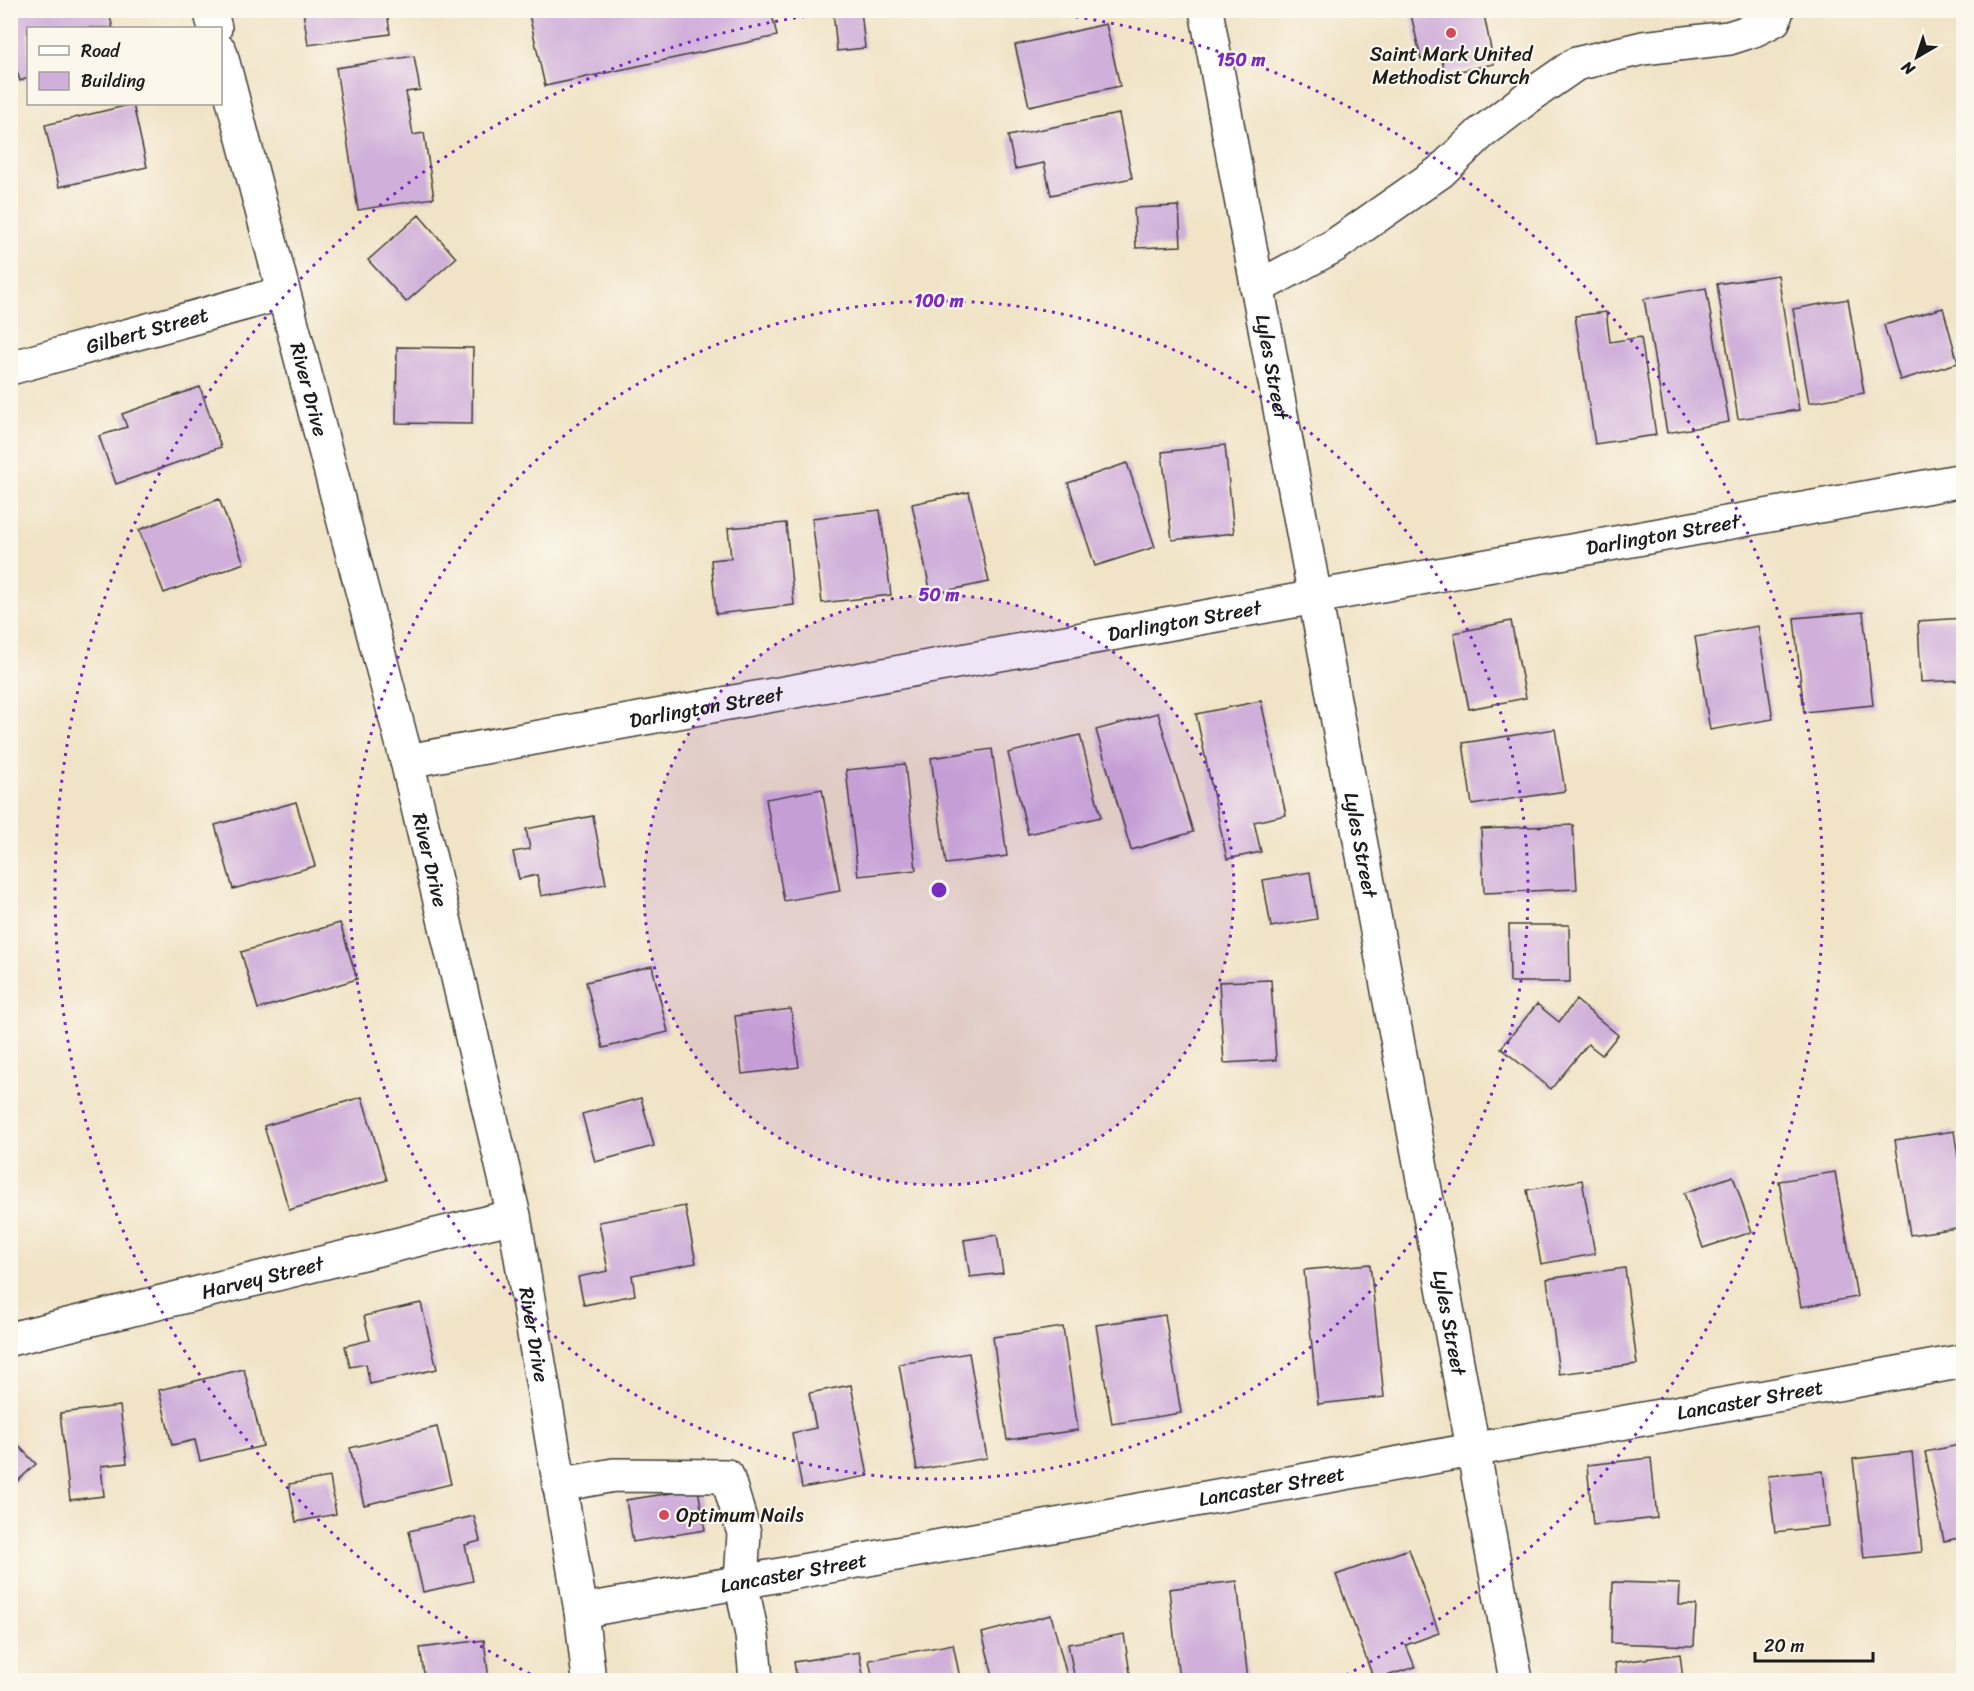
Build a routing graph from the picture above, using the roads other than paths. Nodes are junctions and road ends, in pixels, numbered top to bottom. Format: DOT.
graph roads {
  1 [pos="210,10"];
  2 [pos="1206,10"];
  3 [pos="1777,10"];
  4 [pos="215,27"];
  5 [pos="222,59"];
  6 [pos="1257,288"];
  7 [pos="284,292"];
  8 [pos="10,368"];
  9 [pos="1964,480"];
  10 [pos="1315,598"];
  11 [pos="407,762"];
  12 [pos="514,1216"];
  13 [pos="10,1339"];
  14 [pos="1964,1361"];
  15 [pos="1473,1450"];
  16 [pos="559,1485"];
  17 [pos="741,1582"];
  18 [pos="581,1611"];
  19 [pos="590,1680"];
  20 [pos="756,1680"];
  21 [pos="1516,1680"];
  1 -- 4 [label="street"];
  2 -- 6 [label="street, Lyles Street"];
  3 -- 6 [label="street"];
  5 -- 7 [label="street, River Drive"];
  6 -- 10 [label="street, Lyles Street"];
  7 -- 8 [label="street, Gilbert Street"];
  7 -- 11 [label="street, River Drive"];
  9 -- 10 [label="street, Darlington Street"];
  10 -- 11 [label="street, Darlington Street"];
  10 -- 15 [label="street, Lyles Street"];
  11 -- 12 [label="street, River Drive"];
  12 -- 13 [label="street, Harvey Street"];
  12 -- 16 [label="street, River Drive"];
  14 -- 15 [label="street, Lancaster Street"];
  15 -- 17 [label="street, Lancaster Street"];
  15 -- 21 [label="street, Lyles Street"];
  16 -- 17 [label="street"];
  16 -- 18 [label="street, River Drive"];
  17 -- 18 [label="street, Lancaster Street"];
  17 -- 20 [label="street"];
  18 -- 19 [label="street, River Drive"];
}
